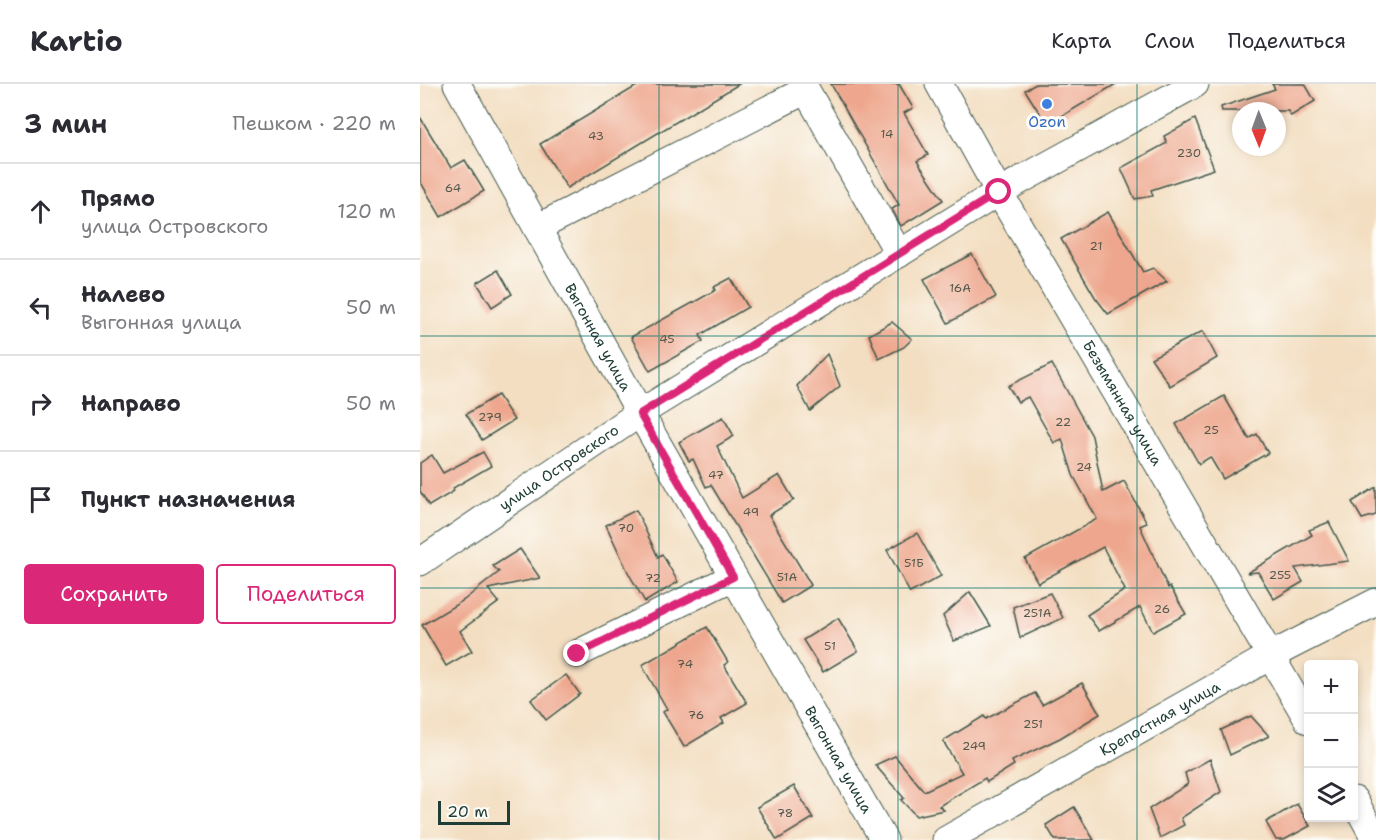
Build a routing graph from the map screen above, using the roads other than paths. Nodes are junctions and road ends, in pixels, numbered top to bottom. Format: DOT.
graph roads {
  1 [pos="457,84"];
  2 [pos="939,84"];
  3 [pos="1195,84"];
  4 [pos="999,192"];
  5 [pos="537,228"];
  6 [pos="899,254"];
  7 [pos="640,414"];
  8 [pos="420,562"];
  9 [pos="733,577"];
  10 [pos="1376,602"];
  11 [pos="577,654"];
  12 [pos="1272,655"];
  13 [pos="1305,714"];
  14 [pos="1358,809"];
  15 [pos="884,840"];
  16 [pos="946,840"];
  17 [pos="1376,840"];
  1 -- 5 [label="street, Выгонная улица"];
  2 -- 4 [label="street, Безымянная улица"];
  3 -- 4 [label="street, улица Островского"];
  4 -- 6 [label="street, улица Островского"];
  4 -- 12 [label="street, Безымянная улица"];
  5 -- 6 [label="street"];
  5 -- 7 [label="street, Выгонная улица"];
  6 -- 7 [label="street, улица Островского"];
  7 -- 8 [label="street, улица Островского"];
  7 -- 9 [label="street, Выгонная улица"];
  9 -- 11 [label="street"];
  9 -- 15 [label="street, Выгонная улица"];
  10 -- 12 [label="street, Крепостная улица"];
  12 -- 13 [label="street, Безымянная улица"];
  12 -- 16 [label="street, Крепостная улица"];
  14 -- 17 [label="street"];
}
